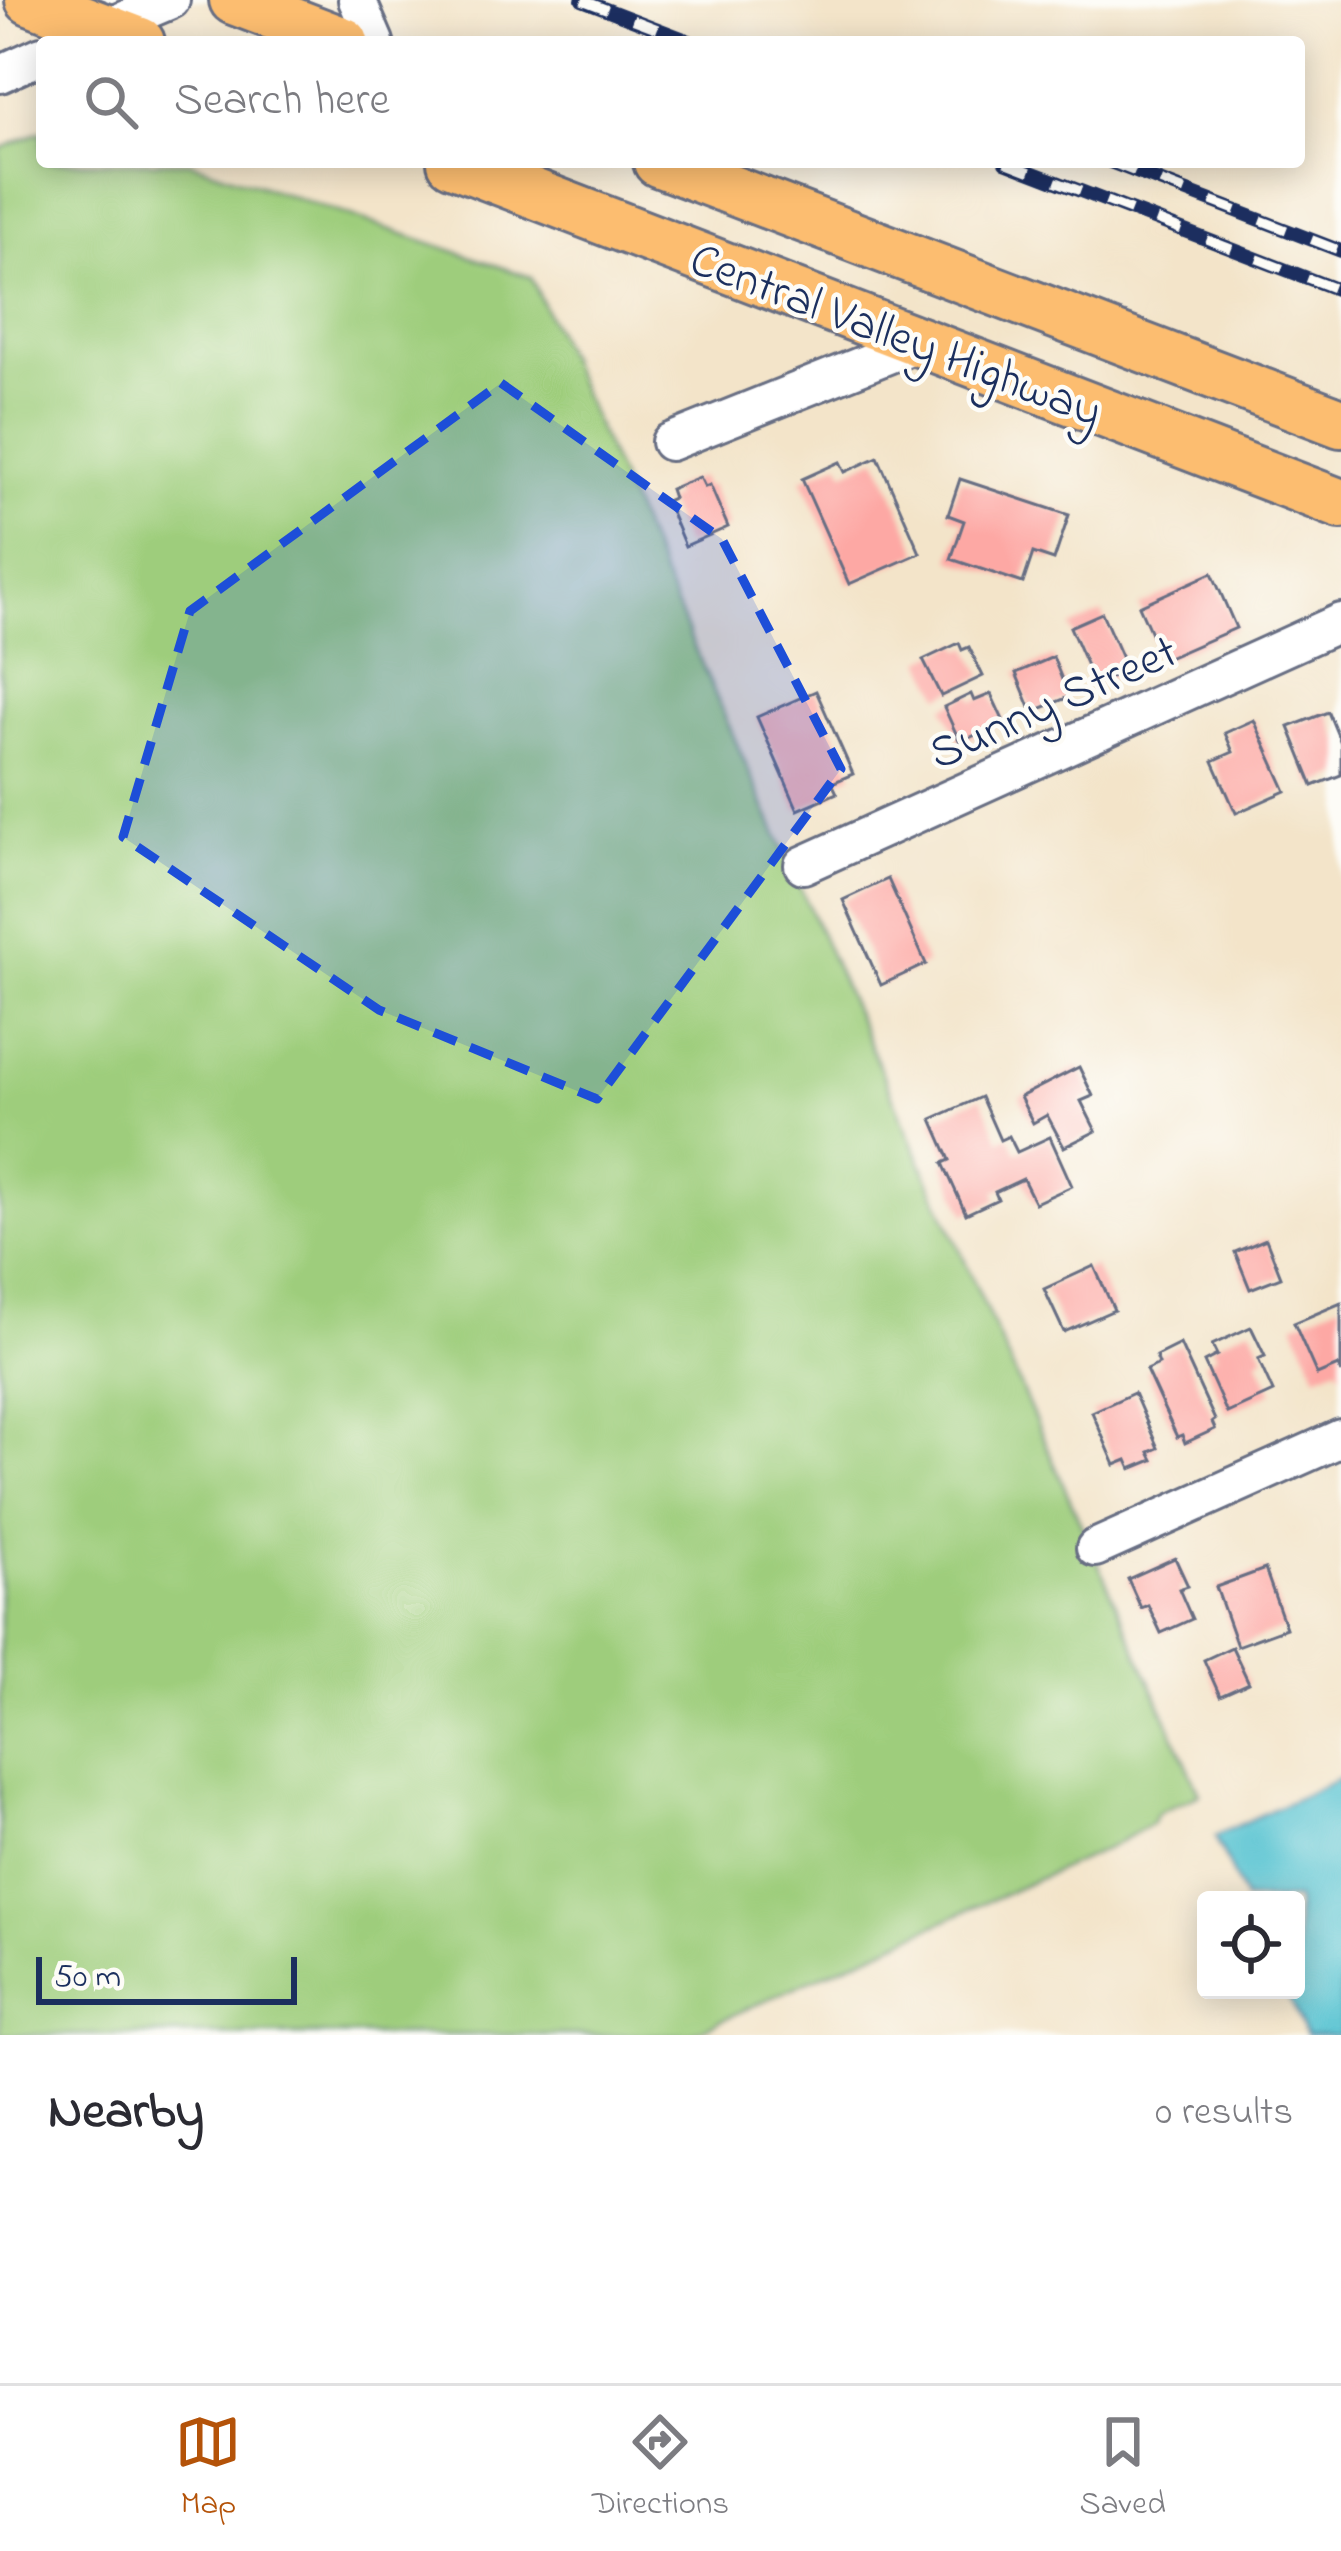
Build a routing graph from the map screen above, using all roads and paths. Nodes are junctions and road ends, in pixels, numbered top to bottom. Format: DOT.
graph roads {
  1 [pos="30,0"];
  2 [pos="171,0"];
  3 [pos="234,0"];
  4 [pos="357,0"];
  5 [pos="102,36"];
  6 [pos="109,36"];
  7 [pos="328,36"];
  8 [pos="372,36"];
  9 [pos="36,58"];
  10 [pos="0,74"];
  11 [pos="468,168"];
  12 [pos="674,168"];
  13 [pos="920,342"];
  14 [pos="1341,423"];
  15 [pos="670,442"];
  16 [pos="1341,505"];
  17 [pos="1341,622"];
  18 [pos="803,866"];
  19 [pos="1341,1438"];
  20 [pos="1096,1548"];
  1 -- 5 [label="main road"];
  2 -- 6 [label="street"];
  3 -- 7 [label="main road"];
  4 -- 8 [label="street"];
  9 -- 10 [label="street"];
  11 -- 13 [label="main road, Central Valley Highway"];
  12 -- 14 [label="main road, Central Valley Highway"];
  13 -- 15 [label="street"];
  13 -- 16 [label="main road, Central Valley Highway"];
  17 -- 18 [label="street, Sunny Street"];
  19 -- 20 [label="street"];
}
